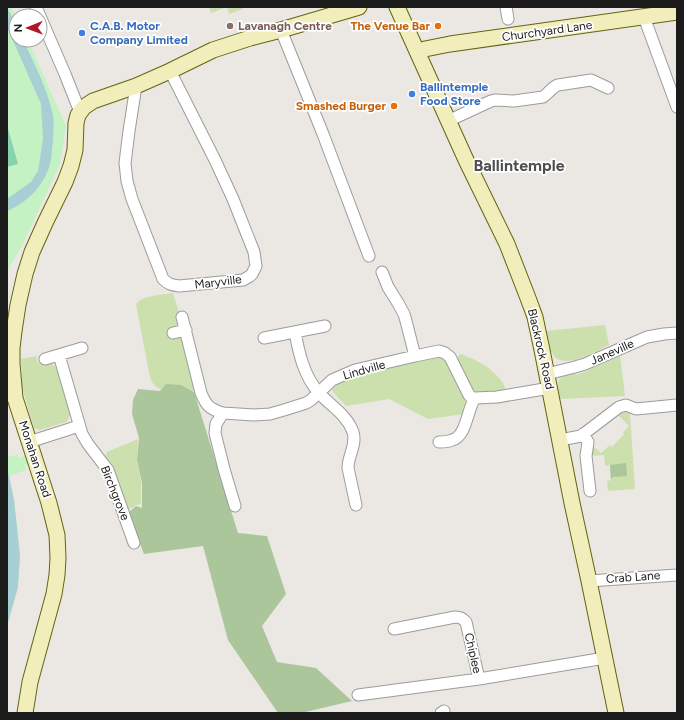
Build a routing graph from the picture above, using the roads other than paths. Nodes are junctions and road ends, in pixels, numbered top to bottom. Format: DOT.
graph roads {
  1 [pos="36,7"];
  2 [pos="359,7"];
  3 [pos="397,7"];
  4 [pos="506,7"];
  5 [pos="677,12"];
  6 [pos="644,17"];
  7 [pos="508,19"];
  8 [pos="281,30"];
  9 [pos="418,53"];
  10 [pos="170,71"];
  11 [pos="136,86"];
  12 [pos="608,88"];
  13 [pos="677,106"];
  14 [pos="80,112"];
  15 [pos="448,121"];
  16 [pos="369,256"];
  17 [pos="382,272"];
  18 [pos="182,317"];
  19 [pos="325,326"];
  20 [pos="186,330"];
  21 [pos="295,332"];
  22 [pos="173,333"];
  23 [pos="677,333"];
  24 [pos="264,338"];
  25 [pos="82,348"];
  26 [pos="59,355"];
  27 [pos="415,356"];
  28 [pos="45,359"];
  29 [pos="548,381"];
  30 [pos="318,392"];
  31 [pos="475,398"];
  32 [pos="677,405"];
  33 [pos="223,413"];
  34 [pos="79,426"];
  35 [pos="583,434"];
  36 [pos="560,440"];
  37 [pos="29,442"];
  38 [pos="439,442"];
  39 [pos="590,491"];
  40 [pos="356,505"];
  41 [pos="235,506"];
  42 [pos="134,543"];
  43 [pos="677,575"];
  44 [pos="589,581"];
  45 [pos="394,629"];
  46 [pos="605,658"];
  47 [pos="479,679"];
  48 [pos="358,695"];
  49 [pos="25,713"];
  50 [pos="616,713"];
  1 -- 14 [label="street"];
  2 -- 8 [label="street"];
  3 -- 9 [label="street, Blackrock Road"];
  4 -- 7 [label="street"];
  5 -- 6 [label="street, Churchyard Lane"];
  6 -- 9 [label="street, Churchyard Lane"];
  6 -- 13 [label="street"];
  8 -- 10 [label="street"];
  8 -- 16 [label="street"];
  9 -- 15 [label="street, Blackrock Road"];
  10 -- 11 [label="street"];
  10 -- 11 [label="street, Maryville"];
  11 -- 14 [label="street"];
  12 -- 15 [label="street"];
  14 -- 37 [label="street, Monahan Road"];
  15 -- 29 [label="street, Blackrock Road"];
  17 -- 27 [label="street"];
  18 -- 20 [label="street, Lindville"];
  19 -- 21 [label="street"];
  20 -- 22 [label="street"];
  20 -- 33 [label="street, Lindville"];
  21 -- 24 [label="street"];
  21 -- 30 [label="street"];
  23 -- 29 [label="street, Janeville"];
  25 -- 26 [label="street"];
  26 -- 28 [label="street"];
  26 -- 34 [label="street, Birchgrove"];
  27 -- 30 [label="street, Lindville"];
  27 -- 31 [label="street, Lindville"];
  29 -- 31 [label="street"];
  29 -- 36 [label="street, Blackrock Road"];
  30 -- 33 [label="street, Lindville"];
  30 -- 40 [label="street"];
  31 -- 38 [label="street"];
  32 -- 35 [label="street"];
  33 -- 41 [label="street"];
  34 -- 37 [label="street"];
  34 -- 42 [label="street, Birchgrove"];
  35 -- 36 [label="street"];
  35 -- 39 [label="street"];
  36 -- 44 [label="street, Blackrock Road"];
  37 -- 49 [label="street, Monahan Road"];
  43 -- 44 [label="street, Crab Lane"];
  44 -- 46 [label="street, Blackrock Road"];
  45 -- 47 [label="street, Chiplee"];
  46 -- 47 [label="street, Chiplee"];
  46 -- 50 [label="street, Blackrock Road"];
  47 -- 48 [label="street"];
}
